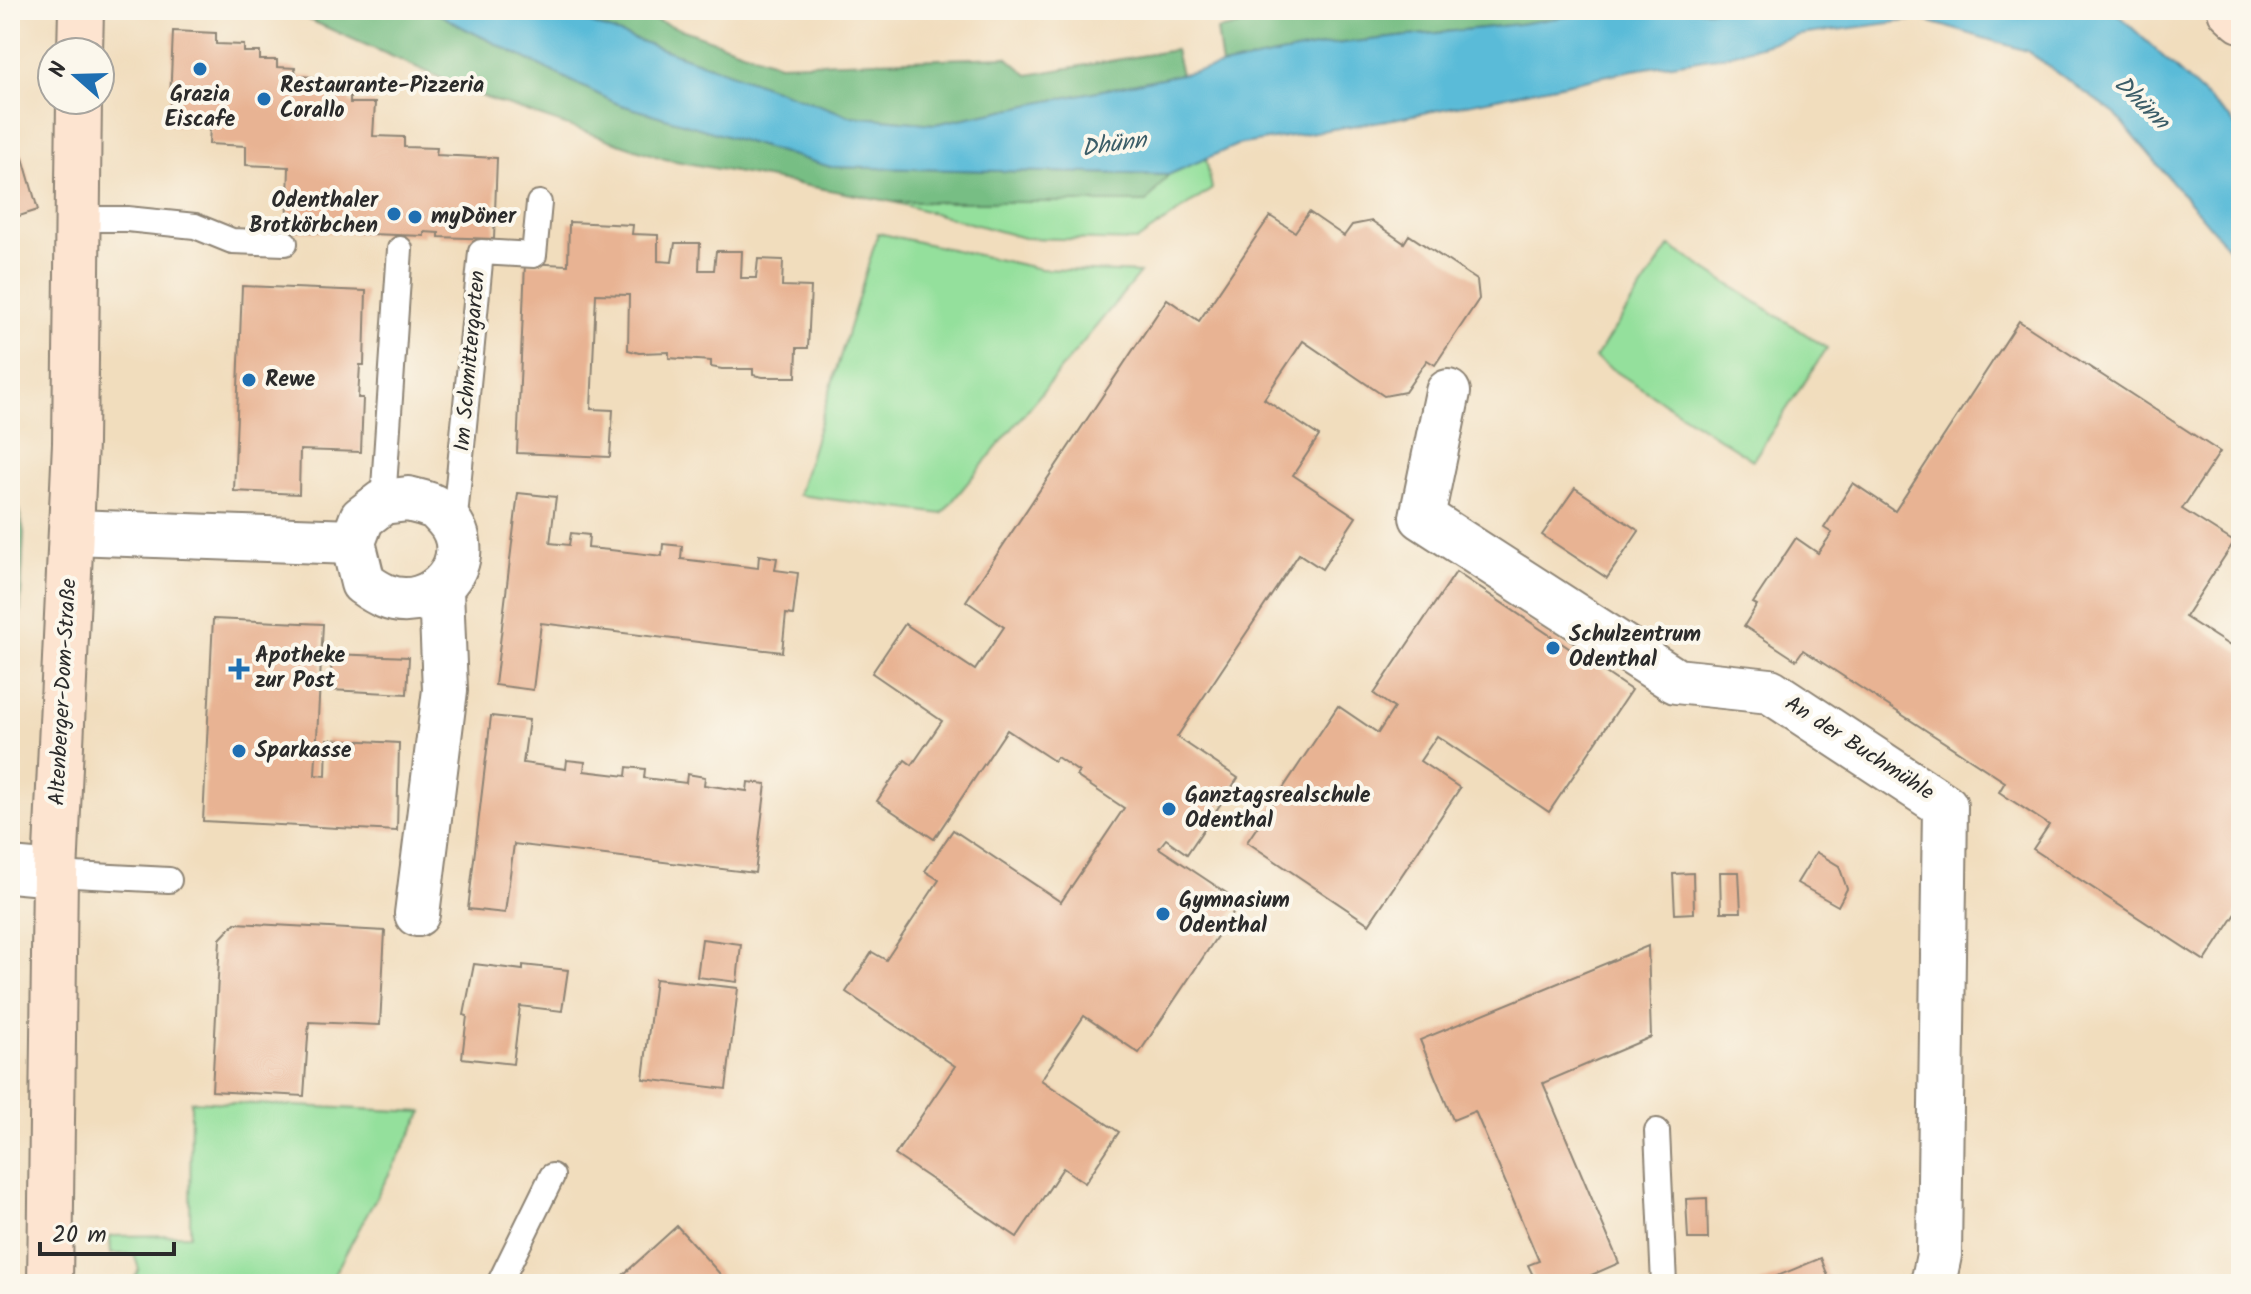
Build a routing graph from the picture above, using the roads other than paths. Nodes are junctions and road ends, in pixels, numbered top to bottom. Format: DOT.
graph roads {
  1 [pos="81,10"];
  2 [pos="2230,10"];
  3 [pos="2241,20"];
  4 [pos="80,36"];
  5 [pos="79,116"];
  6 [pos="539,203"];
  7 [pos="76,219"];
  8 [pos="285,243"];
  9 [pos="400,249"];
  10 [pos="1448,392"];
  11 [pos="383,502"];
  12 [pos="454,527"];
  13 [pos="72,532"];
  14 [pos="353,542"];
  15 [pos="441,590"];
  16 [pos="10,870"];
  17 [pos="55,874"];
  18 [pos="169,880"];
  19 [pos="417,914"];
  20 [pos="1657,1131"];
  21 [pos="552,1176"];
  22 [pos="50,1284"];
  23 [pos="499,1284"];
  24 [pos="1664,1284"];
  25 [pos="1933,1284"];
  1 -- 4 [label="main road"];
  2 -- 3 [label="main road"];
  5 -- 7 [label="main road, Altenberger-Dom-Straße"];
  6 -- 12 [label="lane, Im Schmittergarten"];
  7 -- 8 [label="lane"];
  7 -- 13 [label="main road, Altenberger-Dom-Straße"];
  9 -- 11 [label="lane"];
  10 -- 25 [label="street, An der Buchmühle"];
  11 -- 12 [label="street"];
  11 -- 14 [label="street"];
  12 -- 15 [label="street, Im Schmittergarten"];
  13 -- 14 [label="street"];
  13 -- 17 [label="main road, Altenberger-Dom-Straße"];
  14 -- 15 [label="street"];
  15 -- 19 [label="street, Im Schmittergarten"];
  16 -- 17 [label="street"];
  17 -- 18 [label="lane"];
  17 -- 22 [label="main road, Altenberger-Dom-Straße"];
  20 -- 24 [label="lane"];
  21 -- 23 [label="lane"];
}
